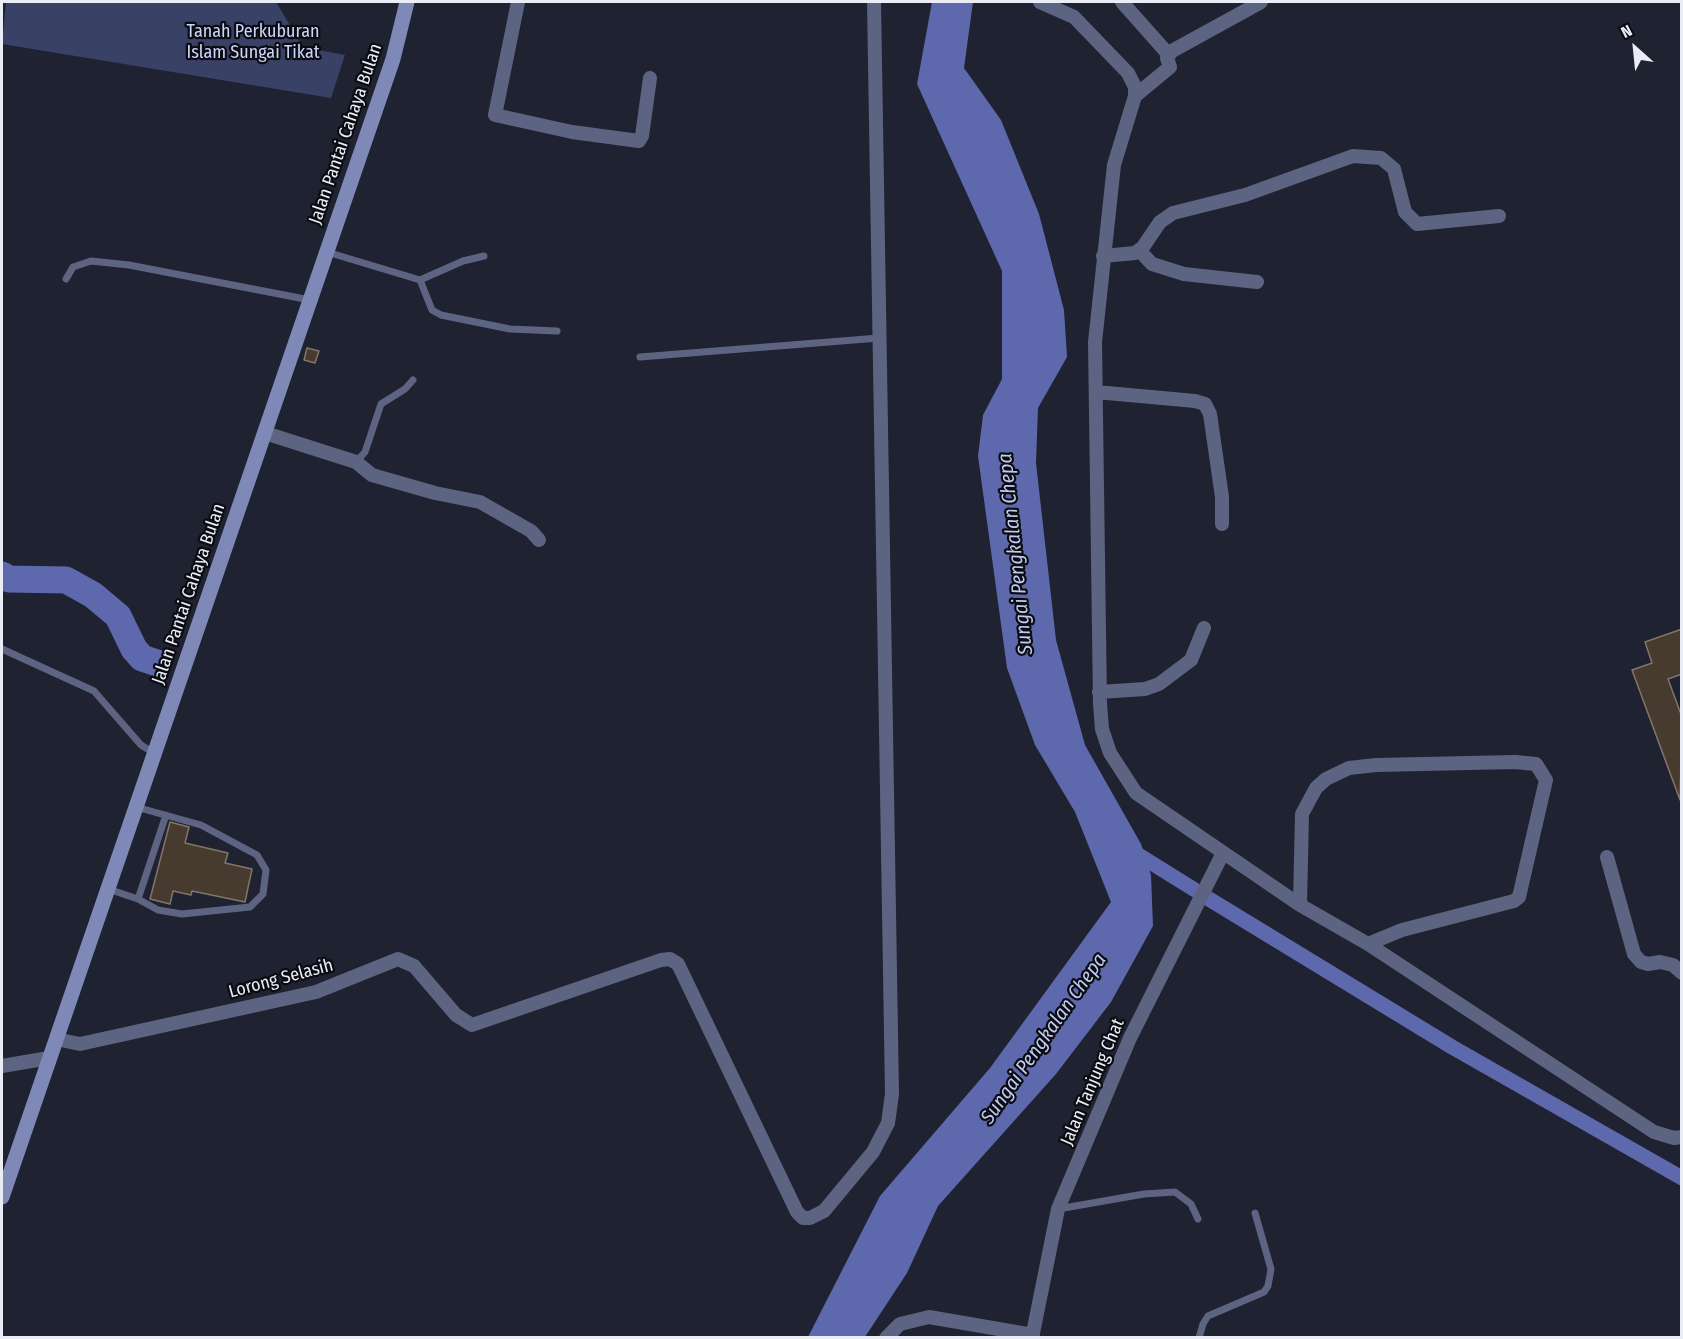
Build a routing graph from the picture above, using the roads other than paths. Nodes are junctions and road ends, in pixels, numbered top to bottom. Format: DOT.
graph roads {
  1 [pos="407,2"];
  2 [pos="518,2"];
  3 [pos="874,2"];
  4 [pos="1040,2"];
  5 [pos="1122,2"];
  6 [pos="1261,2"];
  7 [pos="1169,55"];
  8 [pos="650,78"];
  9 [pos="1135,96"];
  10 [pos="1499,216"];
  11 [pos="1139,250"];
  12 [pos="327,252"];
  13 [pos="484,256"];
  14 [pos="1103,256"];
  15 [pos="66,279"];
  16 [pos="420,280"];
  17 [pos="1257,282"];
  18 [pos="310,300"];
  19 [pos="557,332"];
  20 [pos="879,338"];
  21 [pos="640,357"];
  22 [pos="413,380"];
  23 [pos="1096,392"];
  24 [pos="265,433"];
  25 [pos="356,462"];
  26 [pos="1222,524"];
  27 [pos="539,540"];
  28 [pos="1204,628"];
  29 [pos="2,649"];
  30 [pos="1099,692"];
  31 [pos="154,753"];
  32 [pos="136,807"];
  33 [pos="166,815"];
  34 [pos="1223,853"];
  35 [pos="1607,857"];
  36 [pos="108,888"];
  37 [pos="138,899"];
  38 [pos="1300,905"];
  39 [pos="1368,944"];
  40 [pos="1682,973"];
  41 [pos="56,1039"];
  42 [pos="49,1058"];
  43 [pos="2,1065"];
  44 [pos="1682,1137"];
  45 [pos="2,1197"];
  46 [pos="1058,1209"];
  47 [pos="1255,1213"];
  48 [pos="1198,1219"];
  49 [pos="1032,1336"];
  50 [pos="886,1338"];
  51 [pos="1199,1338"];
  1 -- 12 [label="main road, Jalan Pantai Cahaya Bulan"];
  2 -- 8 [label="street"];
  3 -- 20 [label="street"];
  4 -- 9 [label="street"];
  5 -- 7 [label="street"];
  6 -- 7 [label="street"];
  7 -- 9 [label="street"];
  9 -- 14 [label="street"];
  10 -- 11 [label="street"];
  11 -- 14 [label="street"];
  11 -- 17 [label="street"];
  12 -- 16 [label="lane"];
  12 -- 18 [label="main road, Jalan Pantai Cahaya Bulan"];
  13 -- 16 [label="lane"];
  14 -- 23 [label="street"];
  15 -- 18 [label="lane"];
  16 -- 19 [label="lane"];
  18 -- 24 [label="main road, Jalan Pantai Cahaya Bulan"];
  20 -- 21 [label="lane"];
  20 -- 41 [label="street, Lorong Selasih"];
  22 -- 25 [label="lane"];
  23 -- 26 [label="street"];
  23 -- 30 [label="street"];
  24 -- 25 [label="street"];
  24 -- 31 [label="main road, Jalan Pantai Cahaya Bulan"];
  25 -- 27 [label="street"];
  28 -- 30 [label="street"];
  29 -- 31 [label="lane"];
  30 -- 34 [label="street"];
  31 -- 32 [label="main road, Jalan Pantai Cahaya Bulan"];
  32 -- 33 [label="lane"];
  32 -- 36 [label="main road, Jalan Pantai Cahaya Bulan"];
  33 -- 37 [label="lane"];
  33 -- 37 [label="lane"];
  34 -- 38 [label="street"];
  34 -- 46 [label="street, Jalan Tanjung Chat"];
  35 -- 40 [label="street"];
  36 -- 37 [label="lane"];
  36 -- 41 [label="main road, Jalan Pantai Cahaya Bulan"];
  38 -- 39 [label="street"];
  38 -- 39 [label="street"];
  39 -- 44 [label="street"];
  41 -- 42 [label="main road, Jalan Pantai Cahaya Bulan"];
  42 -- 43 [label="street"];
  42 -- 45 [label="main road, Jalan Pantai Cahaya Bulan"];
  46 -- 48 [label="lane"];
  46 -- 49 [label="street, Jalan Tanjung Chat"];
  47 -- 51 [label="lane"];
  49 -- 50 [label="street"];
}
